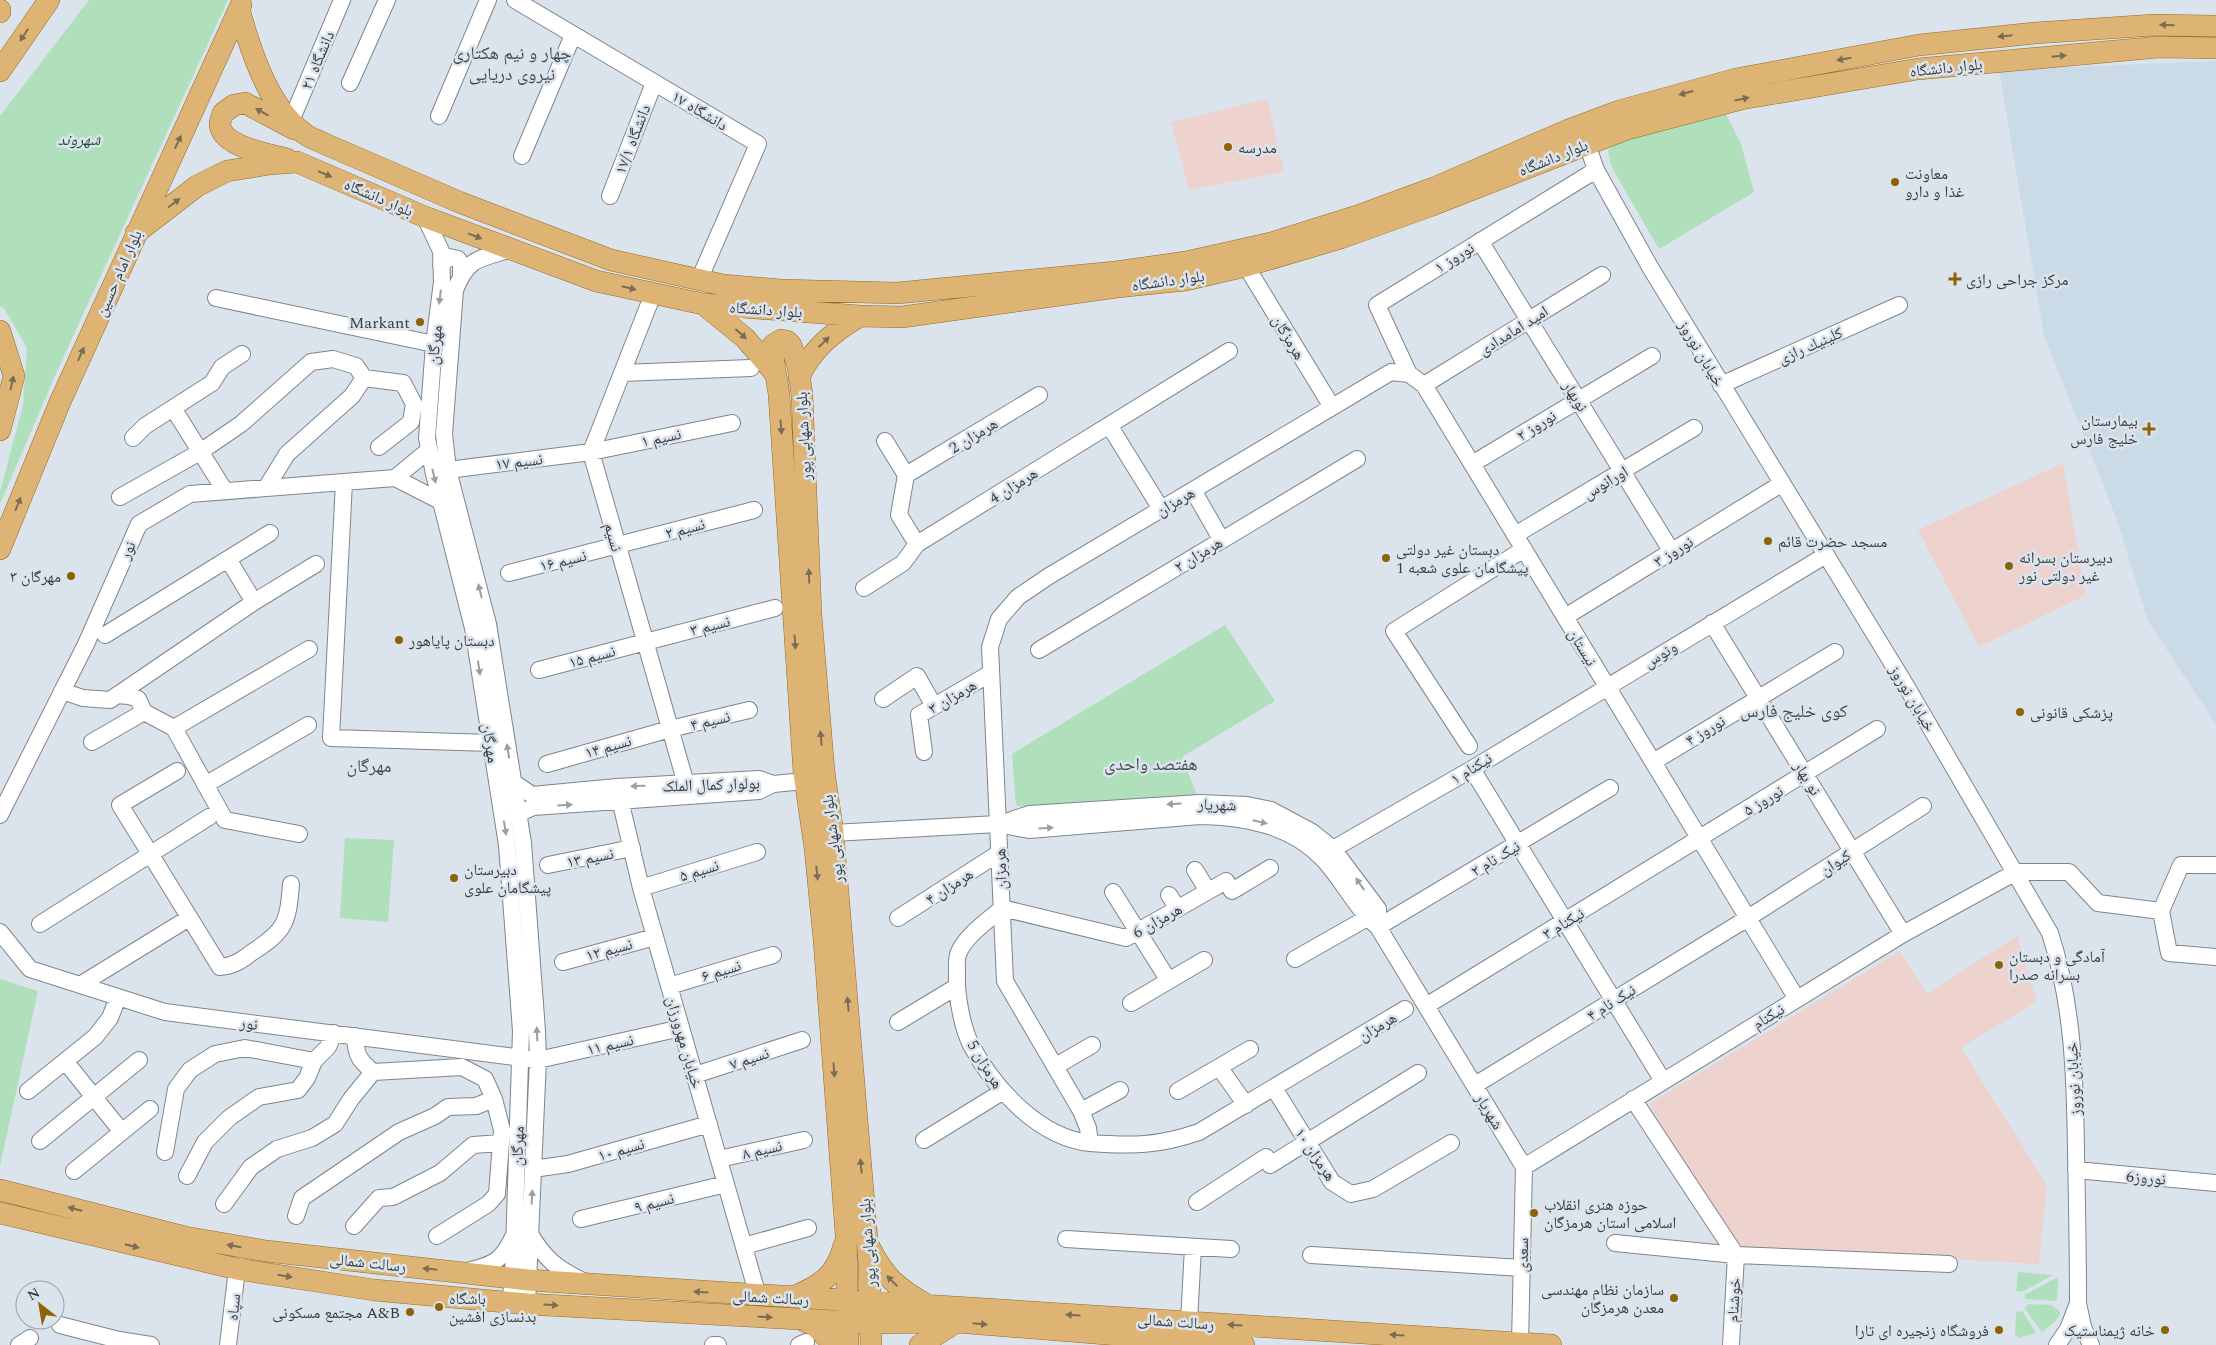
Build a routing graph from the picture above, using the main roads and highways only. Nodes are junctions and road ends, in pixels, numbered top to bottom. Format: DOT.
graph roads {
  1 [pos="49,0"];
  2 [pos="241,4"];
  3 [pos="2216,26"];
  4 [pos="2216,48"];
  5 [pos="0,71"];
  6 [pos="298,128"];
  7 [pos="297,162"];
  8 [pos="536,232"];
  9 [pos="136,233"];
  10 [pos="518,252"];
  11 [pos="703,304"];
  12 [pos="860,316"];
  13 [pos="0,331"];
  14 [pos="799,377"];
  15 [pos="777,378"];
  16 [pos="0,430"];
  17 [pos="0,549"];
  18 [pos="815,780"];
  19 [pos="833,833"];
  20 [pos="812,836"];
  21 [pos="0,1190"];
  22 [pos="0,1213"];
  23 [pos="846,1235"];
  24 [pos="868,1243"];
  25 [pos="791,1298"];
  26 [pos="870,1302"];
  27 [pos="929,1306"];
  28 [pos="848,1311"];
  29 [pos="797,1319"];
  30 [pos="956,1322"];
  31 [pos="871,1323"];
  32 [pos="1189,1332"];
  33 [pos="834,1345"];
  34 [pos="848,1345"];
  35 [pos="871,1345"];
  36 [pos="920,1345"];
  37 [pos="1244,1345"];
  38 [pos="1551,1345"];
  1 -- 5 [label="main road, one-way"];
  2 -- 6 [label="main road"];
  9 -- 2 [label="main road, بلوار امام حسین, one-way"];
  3 -- 8 [label="main road, بلوار دانشگاه, one-way"];
  12 -- 4 [label="main road, بلوار دانشگاه, one-way"];
  6 -- 7 [label="main road, بلوار دانشگاه, one-way"];
  6 -- 8 [label="main road, بلوار دانشگاه"];
  9 -- 7 [label="main road, بلوار دانشگاه, one-way"];
  7 -- 10 [label="main road, بلوار دانشگاه, one-way"];
  8 -- 10 [label="main road"];
  17 -- 9 [label="main road, بلوار امام حسین, one-way"];
  10 -- 11 [label="main road, بلوار دانشگاه, one-way"];
  11 -- 12 [label="main road, بلوار دانشگاه"];
  11 -- 15 [label="main road, one-way"];
  14 -- 12 [label="main road, one-way"];
  16 -- 13 [label="main road, one-way"];
  14 -- 15 [label="main road, بلوار شهابی پور"];
  18 -- 14 [label="main road, بلوار شهابی پور, one-way"];
  15 -- 18 [label="main road, بلوار شهابی پور, one-way"];
  18 -- 19 [label="main road, بلوار شهابی پور"];
  18 -- 20 [label="main road, بلوار شهابی پور"];
  19 -- 20 [label="main road"];
  24 -- 19 [label="main road, بلوار شهابی پور, one-way"];
  20 -- 23 [label="main road, بلوار شهابی پور, one-way"];
  25 -- 21 [label="main road, رسالت شمالی, one-way"];
  22 -- 29 [label="main road, رسالت شمالی, one-way"];
  23 -- 25 [label="main road"];
  23 -- 28 [label="main road, بلوار شهابی پور"];
  24 -- 26 [label="main road, بلوار شهابی پور"];
  27 -- 24 [label="main road, one-way"];
  25 -- 28 [label="main road, رسالت شمالی"];
  26 -- 27 [label="main road, رسالت شمالی"];
  26 -- 28 [label="main road, رسالت شمالی"];
  26 -- 31 [label="main road, بلوار شهابی پور"];
  32 -- 27 [label="main road, رسالت شمالی, one-way"];
  28 -- 29 [label="main road, رسالت شمالی"];
  28 -- 31 [label="main road, رسالت شمالی"];
  28 -- 34 [label="main road, بلوار شهابی پور"];
  29 -- 33 [label="main road"];
  30 -- 31 [label="main road, رسالت شمالی"];
  30 -- 32 [label="main road, رسالت شمالی, one-way"];
  30 -- 36 [label="main road"];
  31 -- 35 [label="main road"];
  32 -- 37 [label="main road, رسالت شمالی"];
  38 -- 32 [label="main road, رسالت شمالی, one-way"];
}
